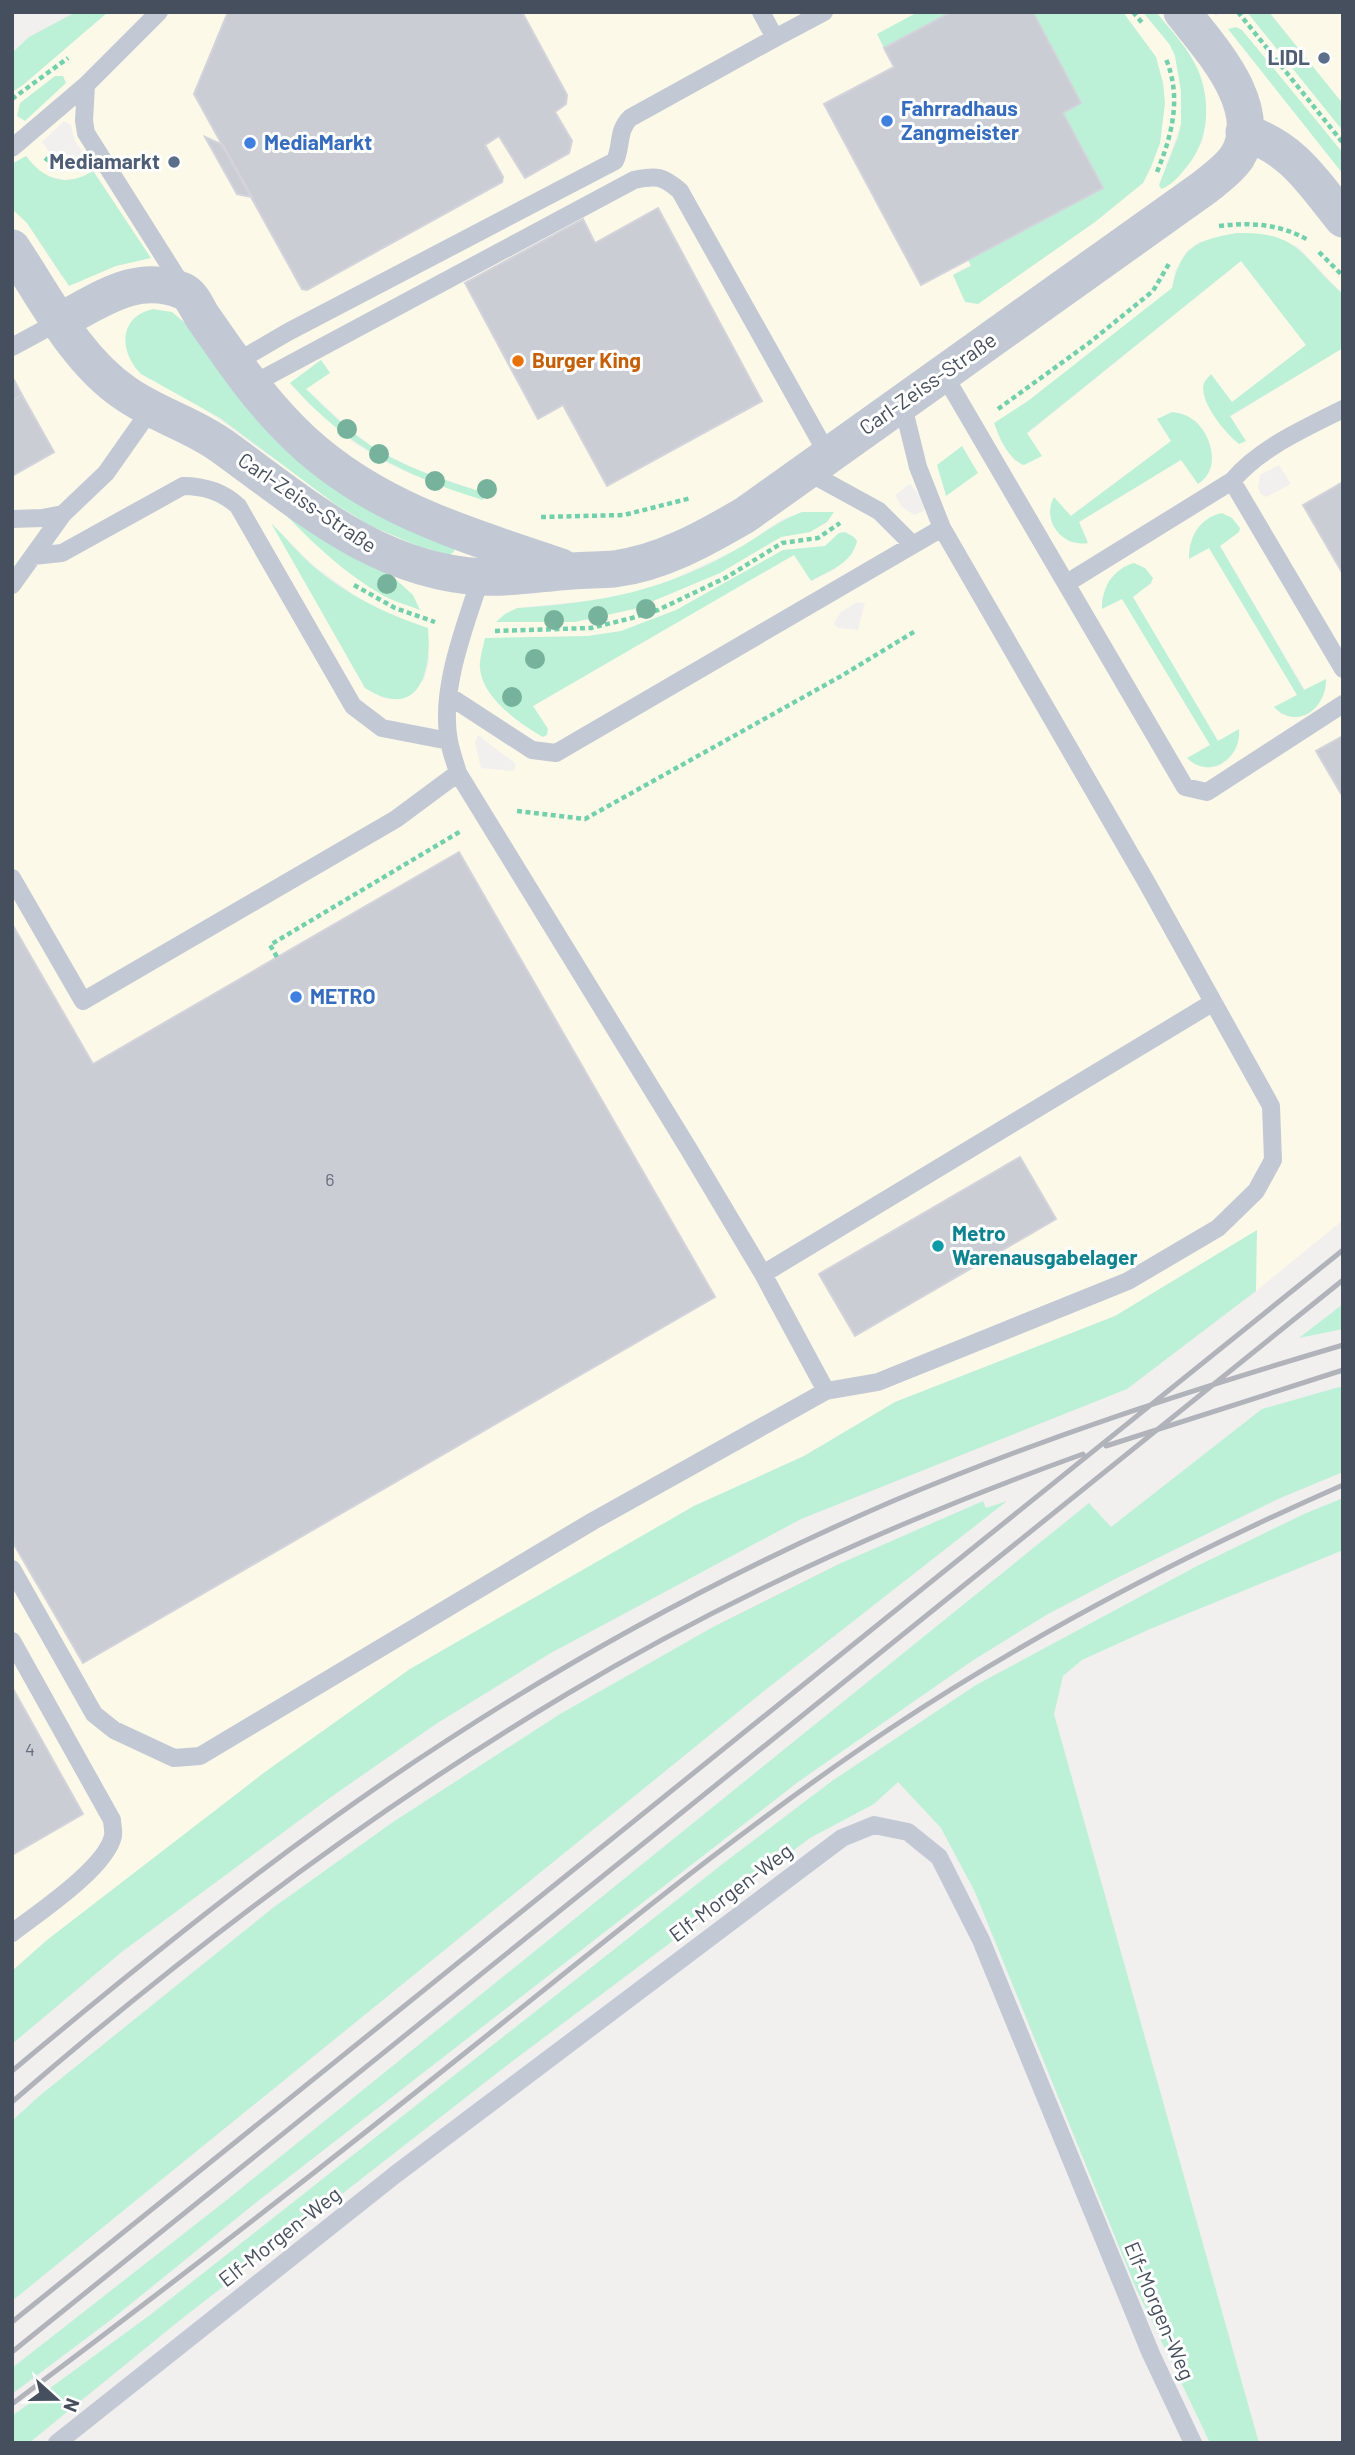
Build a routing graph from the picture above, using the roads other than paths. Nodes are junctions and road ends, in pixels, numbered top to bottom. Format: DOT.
graph roads {
  1 [pos="159,12"];
  2 [pos="761,12"];
  3 [pos="824,12"];
  4 [pos="1182,12"];
  5 [pos="775,38"];
  6 [pos="86,85"];
  7 [pos="1244,132"];
  8 [pos="19,143"];
  9 [pos="1343,219"];
  10 [pos="12,248"];
  11 [pos="187,293"];
  12 [pos="112,294"];
  13 [pos="60,321"];
  14 [pos="12,347"];
  15 [pos="943,373"];
  16 [pos="243,374"];
  17 [pos="103,376"];
  18 [pos="902,402"];
  19 [pos="151,409"];
  20 [pos="1343,409"];
  21 [pos="817,463"];
  22 [pos="1232,481"];
  23 [pos="63,514"];
  24 [pos="12,519"];
  25 [pos="942,528"];
  26 [pos="912,545"];
  27 [pos="33,556"];
  28 [pos="487,561"];
  29 [pos="1067,583"];
  30 [pos="12,585"];
  31 [pos="1343,669"];
  32 [pos="449,696"];
  33 [pos="1343,704"];
  34 [pos="449,741"];
  35 [pos="458,773"];
  36 [pos="12,878"];
  37 [pos="1212,1003"];
  38 [pos="763,1274"];
  39 [pos="825,1391"];
  40 [pos="12,1569"];
  41 [pos="12,1641"];
  42 [pos="12,1933"];
  43 [pos="57,2443"];
  44 [pos="1193,2443"];
  1 -- 6 [label="lane"];
  2 -- 5 [label="lane"];
  3 -- 5 [label="lane"];
  4 -- 7 [label="street"];
  5 -- 16 [label="lane"];
  6 -- 8 [label="lane"];
  6 -- 11 [label="lane, Carl-Zeiss-Straße"];
  7 -- 9 [label="street"];
  7 -- 15 [label="street, Carl-Zeiss-Straße"];
  10 -- 13 [label="street, Carl-Zeiss-Straße"];
  11 -- 12 [label="street"];
  11 -- 16 [label="street, Carl-Zeiss-Straße"];
  12 -- 13 [label="street"];
  12 -- 17 [label="street"];
  13 -- 14 [label="lane"];
  13 -- 17 [label="street, Carl-Zeiss-Straße"];
  15 -- 18 [label="street, Carl-Zeiss-Straße"];
  15 -- 29 [label="lane"];
  16 -- 21 [label="lane"];
  16 -- 28 [label="street, Carl-Zeiss-Straße"];
  17 -- 19 [label="street, Carl-Zeiss-Straße"];
  18 -- 21 [label="street, Carl-Zeiss-Straße"];
  18 -- 25 [label="lane"];
  19 -- 23 [label="lane"];
  19 -- 28 [label="street, Carl-Zeiss-Straße"];
  20 -- 22 [label="lane"];
  21 -- 26 [label="lane"];
  21 -- 28 [label="street, Carl-Zeiss-Straße"];
  22 -- 29 [label="lane"];
  22 -- 31 [label="lane"];
  23 -- 24 [label="lane"];
  23 -- 27 [label="lane"];
  25 -- 26 [label="lane"];
  25 -- 37 [label="lane"];
  26 -- 32 [label="lane"];
  27 -- 30 [label="lane"];
  27 -- 34 [label="lane"];
  28 -- 32 [label="lane"];
  29 -- 33 [label="lane"];
  32 -- 34 [label="lane"];
  34 -- 35 [label="lane"];
  35 -- 36 [label="lane"];
  35 -- 38 [label="lane"];
  37 -- 38 [label="lane"];
  37 -- 39 [label="lane"];
  38 -- 39 [label="lane"];
  39 -- 40 [label="lane"];
  41 -- 42 [label="lane"];
  43 -- 44 [label="lane, Elf-Morgen-Weg"];
}
